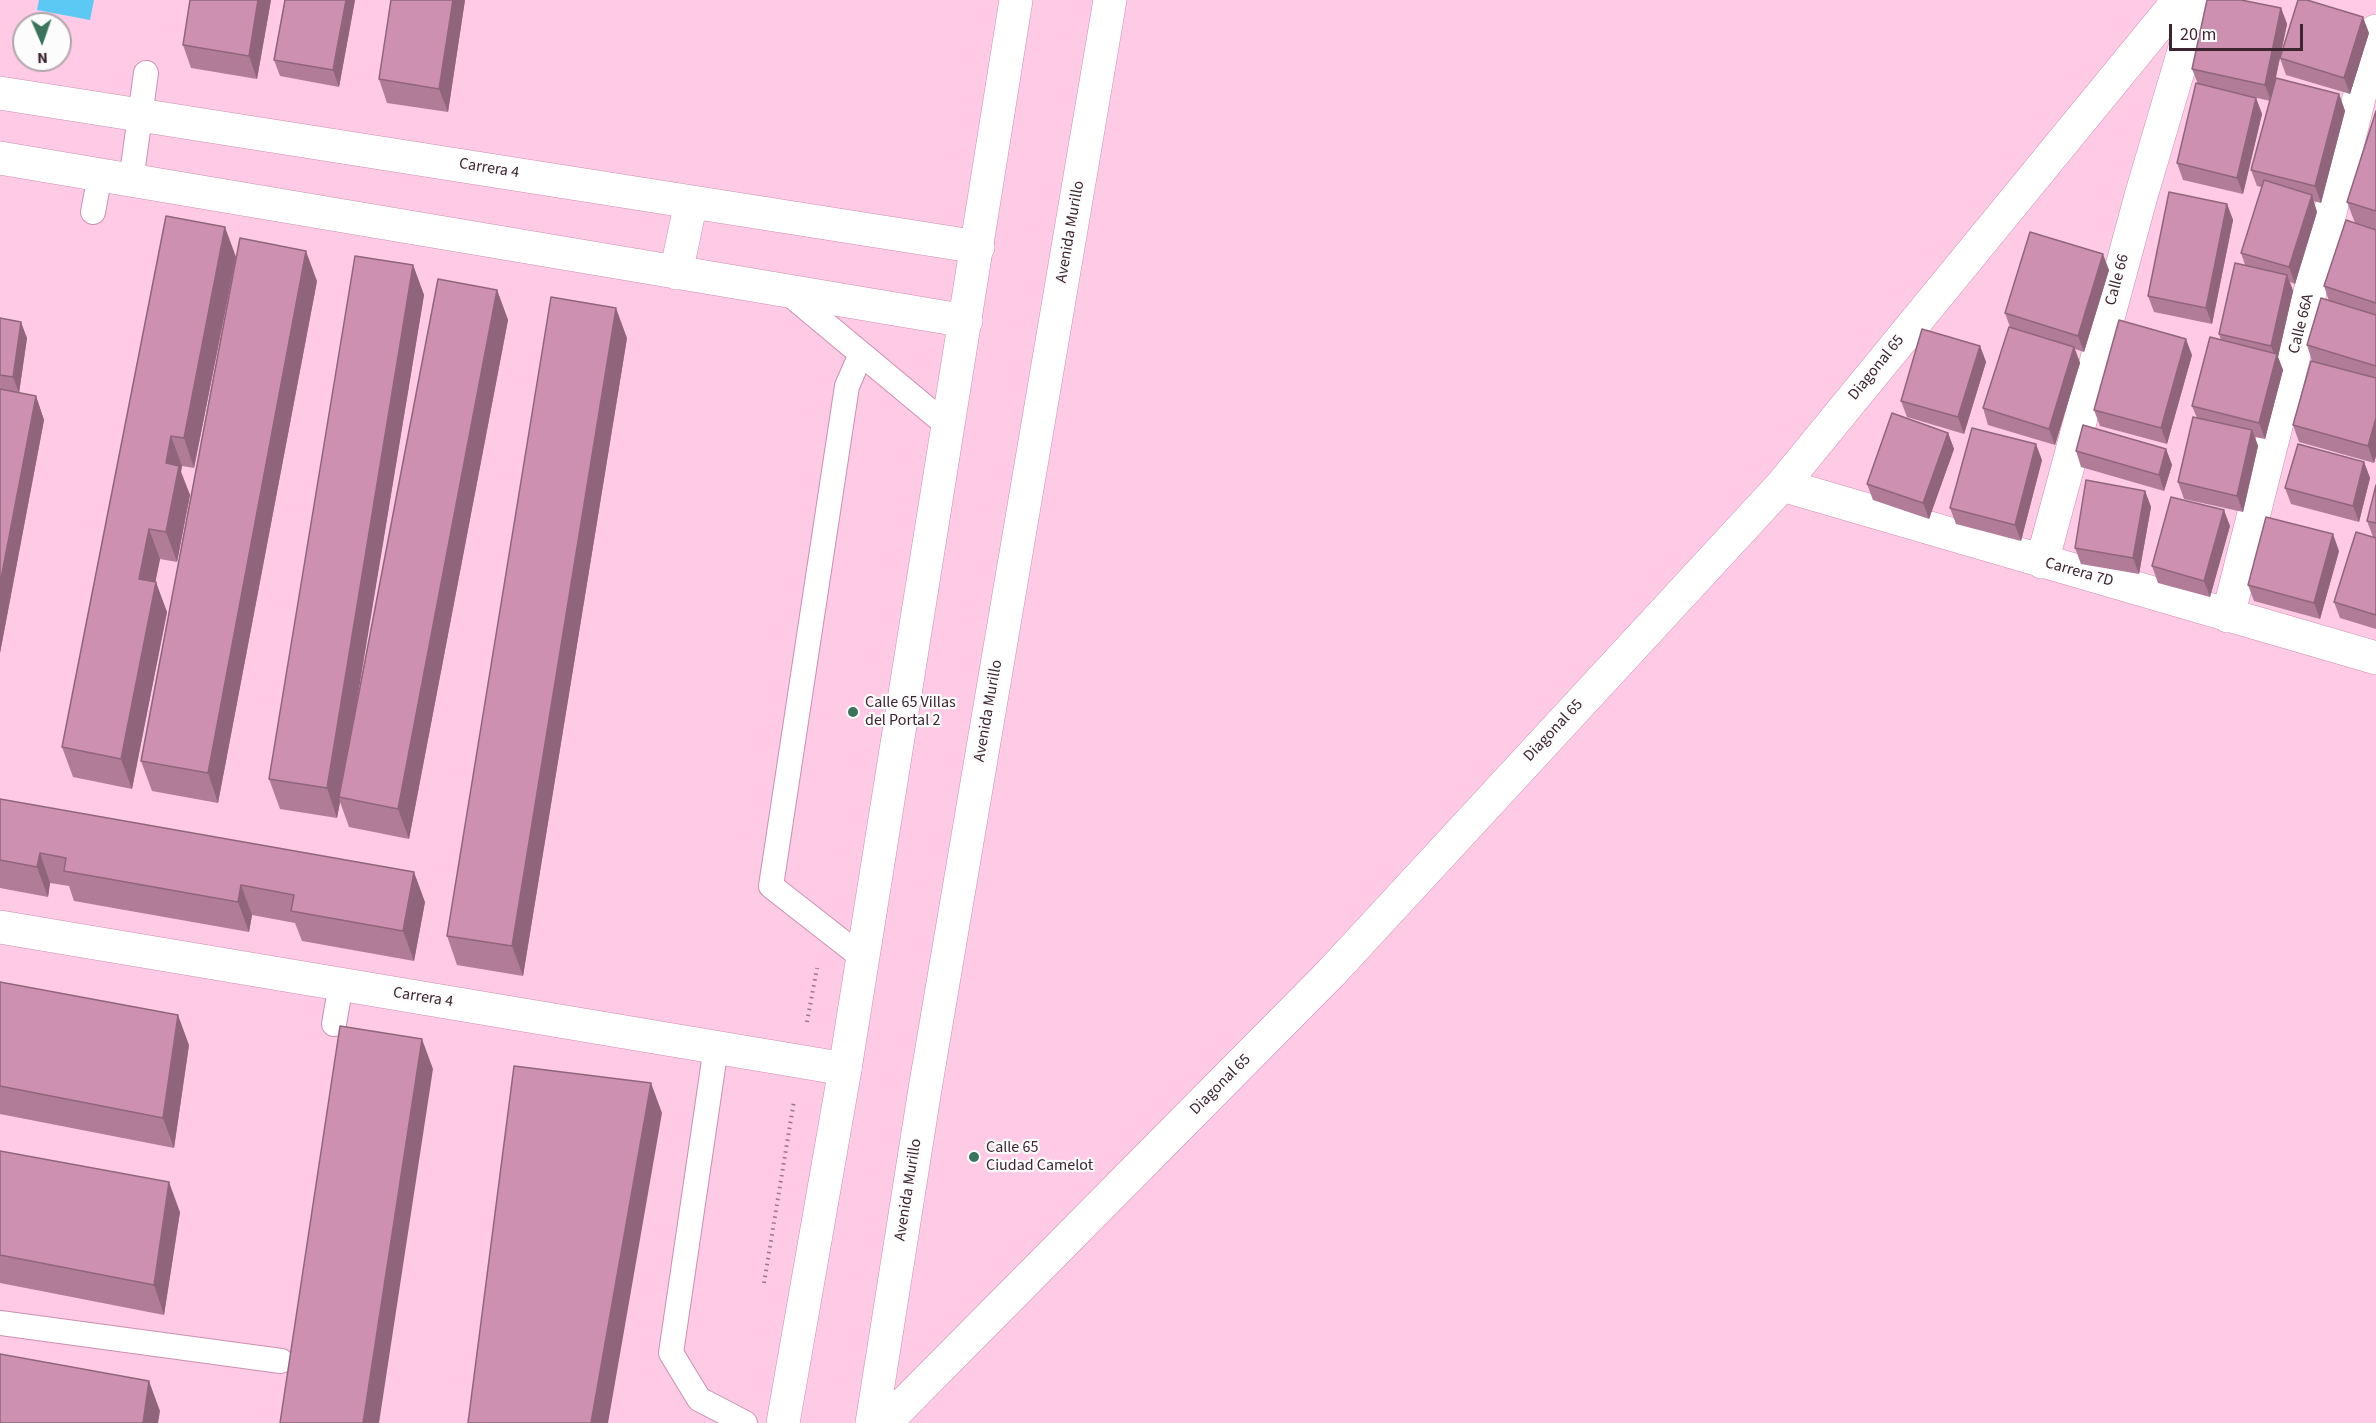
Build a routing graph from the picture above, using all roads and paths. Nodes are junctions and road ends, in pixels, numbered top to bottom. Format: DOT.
graph roads {
  1 [pos="1016,0"];
  2 [pos="1110,0"];
  3 [pos="2179,0"];
  4 [pos="2199,0"];
  5 [pos="2376,31"];
  6 [pos="146,73"];
  7 [pos="0,93"];
  8 [pos="140,113"];
  9 [pos="0,158"];
  10 [pos="100,175"];
  11 [pos="131,181"];
  12 [pos="691,201"];
  13 [pos="93,212"];
  14 [pos="978,247"];
  15 [pos="676,273"];
  16 [pos="787,292"];
  17 [pos="966,321"];
  18 [pos="861,354"];
  19 [pos="948,426"];
  20 [pos="1782,485"];
  21 [pos="2042,562"];
  22 [pos="2228,616"];
  23 [pos="2376,658"];
  24 [pos="0,927"];
  25 [pos="863,958"];
  26 [pos="341,984"];
  27 [pos="334,1024"];
  28 [pos="716,1047"];
  29 [pos="845,1069"];
  30 [pos="0,1323"];
  31 [pos="281,1360"];
  32 [pos="746,1423"];
  33 [pos="783,1423"];
  34 [pos="872,1423"];
  35 [pos="885,1423"];
  1 -- 14 [label="street"];
  2 -- 34 [label="street, Avenida Murillo"];
  3 -- 20 [label="street, Diagonal 65"];
  4 -- 21 [label="street, Calle 66"];
  5 -- 22 [label="street, Calle 66A"];
  6 -- 8 [label="lane"];
  7 -- 8 [label="street, Carrera 4"];
  8 -- 11 [label="lane"];
  8 -- 12 [label="street, Carrera 4"];
  9 -- 10 [label="street"];
  10 -- 11 [label="street"];
  10 -- 13 [label="lane"];
  11 -- 15 [label="street"];
  12 -- 14 [label="street, Carrera 4"];
  12 -- 15 [label="street"];
  14 -- 17 [label="street"];
  15 -- 16 [label="street"];
  16 -- 17 [label="street"];
  16 -- 18 [label="lane"];
  17 -- 19 [label="street"];
  18 -- 19 [label="lane"];
  18 -- 25 [label="lane"];
  19 -- 25 [label="street"];
  20 -- 21 [label="street, Carrera 7D"];
  20 -- 35 [label="street, Diagonal 65"];
  21 -- 22 [label="street, Carrera 7D"];
  22 -- 23 [label="street, Carrera 7D"];
  24 -- 26 [label="street, Carrera 4"];
  25 -- 29 [label="street"];
  26 -- 27 [label="lane"];
  26 -- 28 [label="street, Carrera 4"];
  28 -- 29 [label="street, Carrera 4"];
  28 -- 32 [label="lane"];
  29 -- 33 [label="street"];
  30 -- 31 [label="lane"];
}
